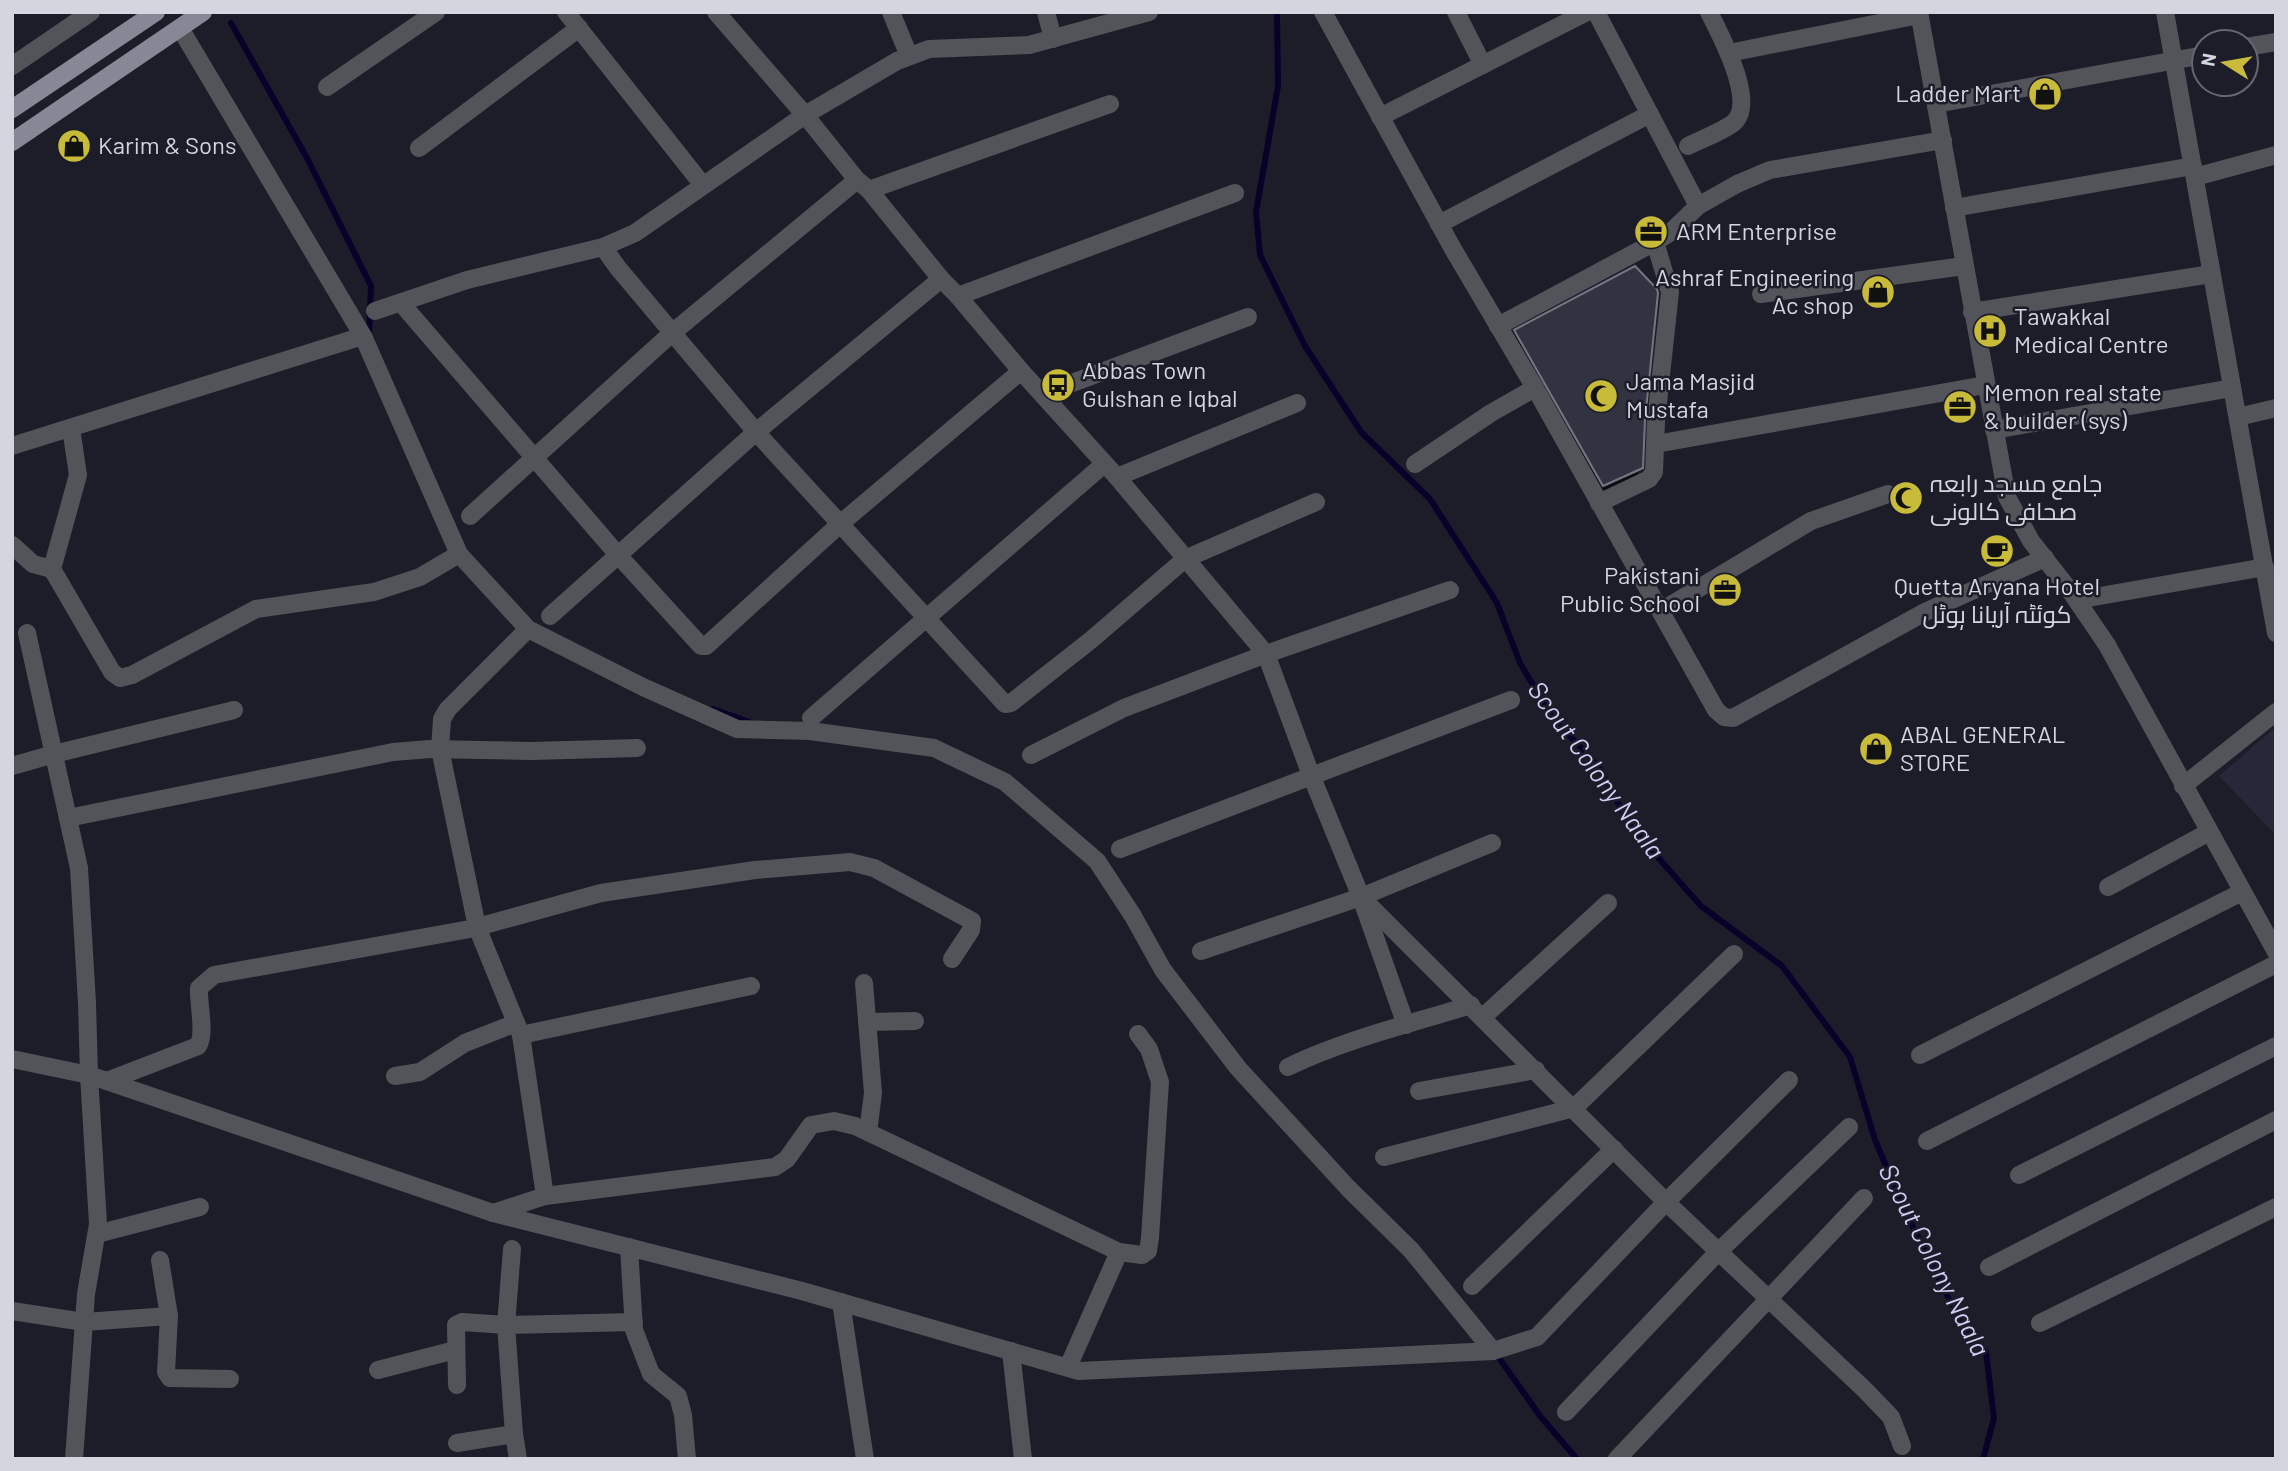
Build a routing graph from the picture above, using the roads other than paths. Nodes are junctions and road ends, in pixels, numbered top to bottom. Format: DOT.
graph roads {
  1 [pos="91,12"];
  2 [pos="156,12"];
  3 [pos="203,12"];
  4 [pos="436,12"];
  5 [pos="566,12"];
  6 [pos="716,12"];
  7 [pos="891,12"];
  8 [pos="1046,12"];
  9 [pos="1149,12"];
  10 [pos="1323,12"];
  11 [pos="1456,12"];
  12 [pos="1587,12"];
  13 [pos="1596,12"];
  14 [pos="1709,12"];
  15 [pos="2165,12"];
  16 [pos="1919,14"];
  17 [pos="180,28"];
  18 [pos="579,28"];
  19 [pos="1053,38"];
  20 [pos="1729,53"];
  21 [pos="909,56"];
  22 [pos="2190,58"];
  23 [pos="2174,61"];
  24 [pos="1483,65"];
  25 [pos="12,66"];
  26 [pos="327,87"];
  27 [pos="1110,104"];
  28 [pos="1936,104"];
  29 [pos="12,109"];
  30 [pos="1650,114"];
  31 [pos="805,115"];
  32 [pos="1380,117"];
  33 [pos="1943,140"];
  34 [pos="12,142"];
  35 [pos="1688,146"];
  36 [pos="419,148"];
  37 [pos="2276,155"];
  38 [pos="2194,172"];
  39 [pos="702,184"];
  40 [pos="863,185"];
  41 [pos="1235,192"];
  42 [pos="1698,206"];
  43 [pos="1954,208"];
  44 [pos="1439,224"];
  45 [pos="1655,242"];
  46 [pos="604,247"];
  47 [pos="1964,266"];
  48 [pos="2211,274"];
  49 [pos="941,279"];
  50 [pos="1761,294"];
  51 [pos="958,296"];
  52 [pos="401,303"];
  53 [pos="375,311"];
  54 [pos="1972,312"];
  55 [pos="1248,317"];
  56 [pos="1498,326"];
  57 [pos="672,333"];
  58 [pos="363,336"];
  59 [pos="1021,371"];
  60 [pos="1985,385"];
  61 [pos="1535,388"];
  62 [pos="2232,388"];
  63 [pos="1042,394"];
  64 [pos="1297,403"];
  65 [pos="2276,408"];
  66 [pos="2238,417"];
  67 [pos="71,428"];
  68 [pos="1994,429"];
  69 [pos="756,432"];
  70 [pos="1656,444"];
  71 [pos="12,446"];
  72 [pos="534,458"];
  73 [pos="1415,464"];
  74 [pos="1103,465"];
  75 [pos="1117,477"];
  76 [pos="1888,494"];
  77 [pos="1316,502"];
  78 [pos="1600,503"];
  79 [pos="470,516"];
  80 [pos="839,524"];
  81 [pos="12,545"];
  82 [pos="460,554"];
  83 [pos="618,555"];
  84 [pos="2045,558"];
  85 [pos="1185,559"];
  86 [pos="2265,568"];
  87 [pos="52,569"];
  88 [pos="1450,590"];
  89 [pos="2077,600"];
  90 [pos="1661,611"];
  91 [pos="550,616"];
  92 [pos="926,619"];
  93 [pos="528,629"];
  94 [pos="27,633"];
  95 [pos="2276,634"];
  96 [pos="1266,654"];
  97 [pos="1511,700"];
  98 [pos="234,710"];
  99 [pos="2276,712"];
  100 [pos="811,718"];
  101 [pos="637,748"];
  102 [pos="440,749"];
  103 [pos="54,754"];
  104 [pos="1031,755"];
  105 [pos="12,766"];
  106 [pos="1311,775"];
  107 [pos="2183,786"];
  108 [pos="68,818"];
  109 [pos="2209,832"];
  110 [pos="1492,843"];
  111 [pos="1120,849"];
  112 [pos="2108,887"];
  113 [pos="2242,892"];
  114 [pos="1361,897"];
  115 [pos="1608,903"];
  116 [pos="477,927"];
  117 [pos="1201,951"];
  118 [pos="2276,952"];
  119 [pos="1734,954"];
  120 [pos="953,960"];
  121 [pos="2276,964"];
  122 [pos="864,983"];
  123 [pos="751,986"];
  124 [pos="1477,1011"];
  125 [pos="915,1021"];
  126 [pos="867,1022"];
  127 [pos="1406,1025"];
  128 [pos="519,1029"];
  129 [pos="1138,1034"];
  130 [pos="2276,1046"];
  131 [pos="1920,1055"];
  132 [pos="12,1059"];
  133 [pos="1288,1066"];
  134 [pos="1536,1070"];
  135 [pos="89,1074"];
  136 [pos="395,1076"];
  137 [pos="1789,1080"];
  138 [pos="107,1081"];
  139 [pos="1419,1091"];
  140 [pos="1574,1108"];
  141 [pos="2276,1120"];
  142 [pos="1849,1127"];
  143 [pos="867,1132"];
  144 [pos="1927,1142"];
  145 [pos="1614,1149"];
  146 [pos="1384,1157"];
  147 [pos="2020,1175"];
  148 [pos="545,1196"];
  149 [pos="1864,1198"];
  150 [pos="1666,1202"];
  151 [pos="200,1206"];
  152 [pos="2276,1207"];
  153 [pos="493,1213"];
  154 [pos="97,1234"];
  155 [pos="629,1247"];
  156 [pos="512,1249"];
  157 [pos="1719,1251"];
  158 [pos="1119,1252"];
  159 [pos="160,1260"];
  160 [pos="1989,1267"];
  161 [pos="1472,1286"];
  162 [pos="1768,1297"];
  163 [pos="841,1302"];
  164 [pos="12,1311"];
  165 [pos="169,1316"];
  166 [pos="84,1322"];
  167 [pos="634,1322"];
  168 [pos="2040,1323"];
  169 [pos="506,1325"];
  170 [pos="455,1350"];
  171 [pos="1011,1351"];
  172 [pos="1493,1351"];
  173 [pos="1068,1367"];
  174 [pos="378,1370"];
  175 [pos="230,1379"];
  176 [pos="457,1385"];
  177 [pos="1566,1412"];
  178 [pos="514,1434"];
  179 [pos="457,1443"];
  180 [pos="1902,1446"];
  181 [pos="74,1459"];
  182 [pos="518,1459"];
  183 [pos="687,1459"];
  184 [pos="865,1459"];
  185 [pos="1023,1459"];
  186 [pos="1617,1459"];
  1 -- 25 [label="street"];
  2 -- 29 [label="main road"];
  3 -- 17 [label="main road"];
  4 -- 26 [label="street"];
  5 -- 18 [label="street"];
  6 -- 31 [label="street"];
  7 -- 21 [label="street"];
  8 -- 19 [label="street"];
  9 -- 19 [label="street"];
  10 -- 32 [label="street"];
  11 -- 24 [label="street"];
  12 -- 24 [label="street"];
  13 -- 30 [label="street"];
  14 -- 20 [label="street"];
  15 -- 23 [label="street"];
  16 -- 20 [label="street"];
  16 -- 28 [label="street"];
  17 -- 34 [label="main road"];
  17 -- 58 [label="street"];
  18 -- 36 [label="street"];
  18 -- 39 [label="street"];
  19 -- 21 [label="street"];
  20 -- 35 [label="street"];
  21 -- 31 [label="street"];
  22 -- 23 [label="street"];
  23 -- 28 [label="street"];
  23 -- 38 [label="street"];
  24 -- 32 [label="street"];
  27 -- 40 [label="street"];
  28 -- 33 [label="street"];
  30 -- 42 [label="street"];
  30 -- 44 [label="street"];
  31 -- 39 [label="street"];
  31 -- 40 [label="street"];
  32 -- 44 [label="street"];
  33 -- 42 [label="street"];
  33 -- 43 [label="street"];
  37 -- 38 [label="street"];
  38 -- 43 [label="street"];
  38 -- 48 [label="street"];
  39 -- 46 [label="street"];
  40 -- 49 [label="street"];
  40 -- 57 [label="street"];
  41 -- 51 [label="street"];
  42 -- 45 [label="street"];
  43 -- 47 [label="street"];
  44 -- 56 [label="street"];
  45 -- 56 [label="street"];
  45 -- 70 [label="street"];
  46 -- 52 [label="street"];
  46 -- 57 [label="street"];
  47 -- 50 [label="street"];
  47 -- 54 [label="street"];
  48 -- 54 [label="street"];
  48 -- 62 [label="street"];
  49 -- 51 [label="street"];
  49 -- 69 [label="street"];
  51 -- 59 [label="street"];
  52 -- 53 [label="street"];
  52 -- 72 [label="street"];
  54 -- 60 [label="street"];
  55 -- 63 [label="street"];
  56 -- 61 [label="street"];
  57 -- 69 [label="street"];
  57 -- 72 [label="street"];
  58 -- 67 [label="street"];
  58 -- 82 [label="street"];
  59 -- 63 [label="street"];
  59 -- 80 [label="street"];
  60 -- 68 [label="street"];
  60 -- 70 [label="street"];
  61 -- 73 [label="street"];
  61 -- 78 [label="street"];
  62 -- 66 [label="street"];
  62 -- 68 [label="street"];
  63 -- 74 [label="street"];
  64 -- 75 [label="street"];
  65 -- 66 [label="street"];
  66 -- 86 [label="street"];
  67 -- 71 [label="street"];
  67 -- 87 [label="street"];
  68 -- 84 [label="street"];
  69 -- 80 [label="street"];
  69 -- 83 [label="street"];
  70 -- 78 [label="street"];
  72 -- 79 [label="street"];
  72 -- 83 [label="street"];
  74 -- 75 [label="street"];
  74 -- 92 [label="street"];
  75 -- 85 [label="street"];
  76 -- 90 [label="street"];
  77 -- 85 [label="street"];
  78 -- 90 [label="street"];
  80 -- 83 [label="street"];
  80 -- 92 [label="street"];
  81 -- 87 [label="street"];
  82 -- 87 [label="street"];
  82 -- 93 [label="street"];
  83 -- 91 [label="street"];
  84 -- 89 [label="street"];
  84 -- 90 [label="street"];
  85 -- 92 [label="street"];
  85 -- 96 [label="street"];
  86 -- 89 [label="street"];
  86 -- 95 [label="street"];
  88 -- 96 [label="street"];
  89 -- 107 [label="street"];
  92 -- 100 [label="street"];
  93 -- 102 [label="street"];
  93 -- 172 [label="street"];
  94 -- 103 [label="street"];
  96 -- 104 [label="street"];
  96 -- 106 [label="street"];
  97 -- 106 [label="street"];
  98 -- 103 [label="street"];
  99 -- 107 [label="street"];
  101 -- 102 [label="street"];
  102 -- 108 [label="street"];
  102 -- 116 [label="street"];
  103 -- 105 [label="street"];
  103 -- 108 [label="street"];
  106 -- 111 [label="street"];
  106 -- 114 [label="street"];
  107 -- 109 [label="street"];
  108 -- 135 [label="street"];
  109 -- 112 [label="street"];
  109 -- 113 [label="street"];
  110 -- 114 [label="street"];
  113 -- 118 [label="street"];
  113 -- 131 [label="street"];
  114 -- 117 [label="street"];
  114 -- 124 [label="street"];
  114 -- 127 [label="street"];
  115 -- 124 [label="street"];
  116 -- 120 [label="street"];
  116 -- 128 [label="street"];
  116 -- 138 [label="street"];
  119 -- 140 [label="street"];
  121 -- 144 [label="street"];
  122 -- 126 [label="street"];
  123 -- 128 [label="street"];
  124 -- 127 [label="street"];
  124 -- 134 [label="street"];
  125 -- 126 [label="street"];
  126 -- 143 [label="street"];
  127 -- 133 [label="street"];
  128 -- 136 [label="street"];
  128 -- 148 [label="street"];
  129 -- 158 [label="street"];
  130 -- 147 [label="street"];
  132 -- 135 [label="street"];
  134 -- 139 [label="street"];
  134 -- 140 [label="street"];
  135 -- 138 [label="street"];
  135 -- 154 [label="street"];
  137 -- 150 [label="street"];
  138 -- 153 [label="street"];
  140 -- 145 [label="street"];
  140 -- 146 [label="street"];
  141 -- 160 [label="street"];
  142 -- 157 [label="street"];
  143 -- 148 [label="street"];
  143 -- 158 [label="street"];
  145 -- 150 [label="street"];
  145 -- 161 [label="street"];
  148 -- 153 [label="street"];
  149 -- 162 [label="street"];
  150 -- 157 [label="street"];
  150 -- 172 [label="street"];
  151 -- 154 [label="street"];
  152 -- 168 [label="street"];
  153 -- 155 [label="street"];
  154 -- 166 [label="street"];
  155 -- 163 [label="street"];
  155 -- 167 [label="street"];
  156 -- 169 [label="street"];
  157 -- 162 [label="street"];
  157 -- 177 [label="street"];
  158 -- 173 [label="street"];
  159 -- 165 [label="street"];
  162 -- 180 [label="street"];
  162 -- 186 [label="street"];
  163 -- 171 [label="street"];
  163 -- 184 [label="street"];
  164 -- 166 [label="street"];
  165 -- 166 [label="street"];
  165 -- 175 [label="street"];
  166 -- 181 [label="street"];
  167 -- 169 [label="street"];
  167 -- 183 [label="street"];
  169 -- 170 [label="street"];
  169 -- 178 [label="street"];
  170 -- 174 [label="street"];
  170 -- 176 [label="street"];
  171 -- 173 [label="street"];
  171 -- 185 [label="street"];
  172 -- 173 [label="street"];
  178 -- 179 [label="street"];
  178 -- 182 [label="street"];
}
